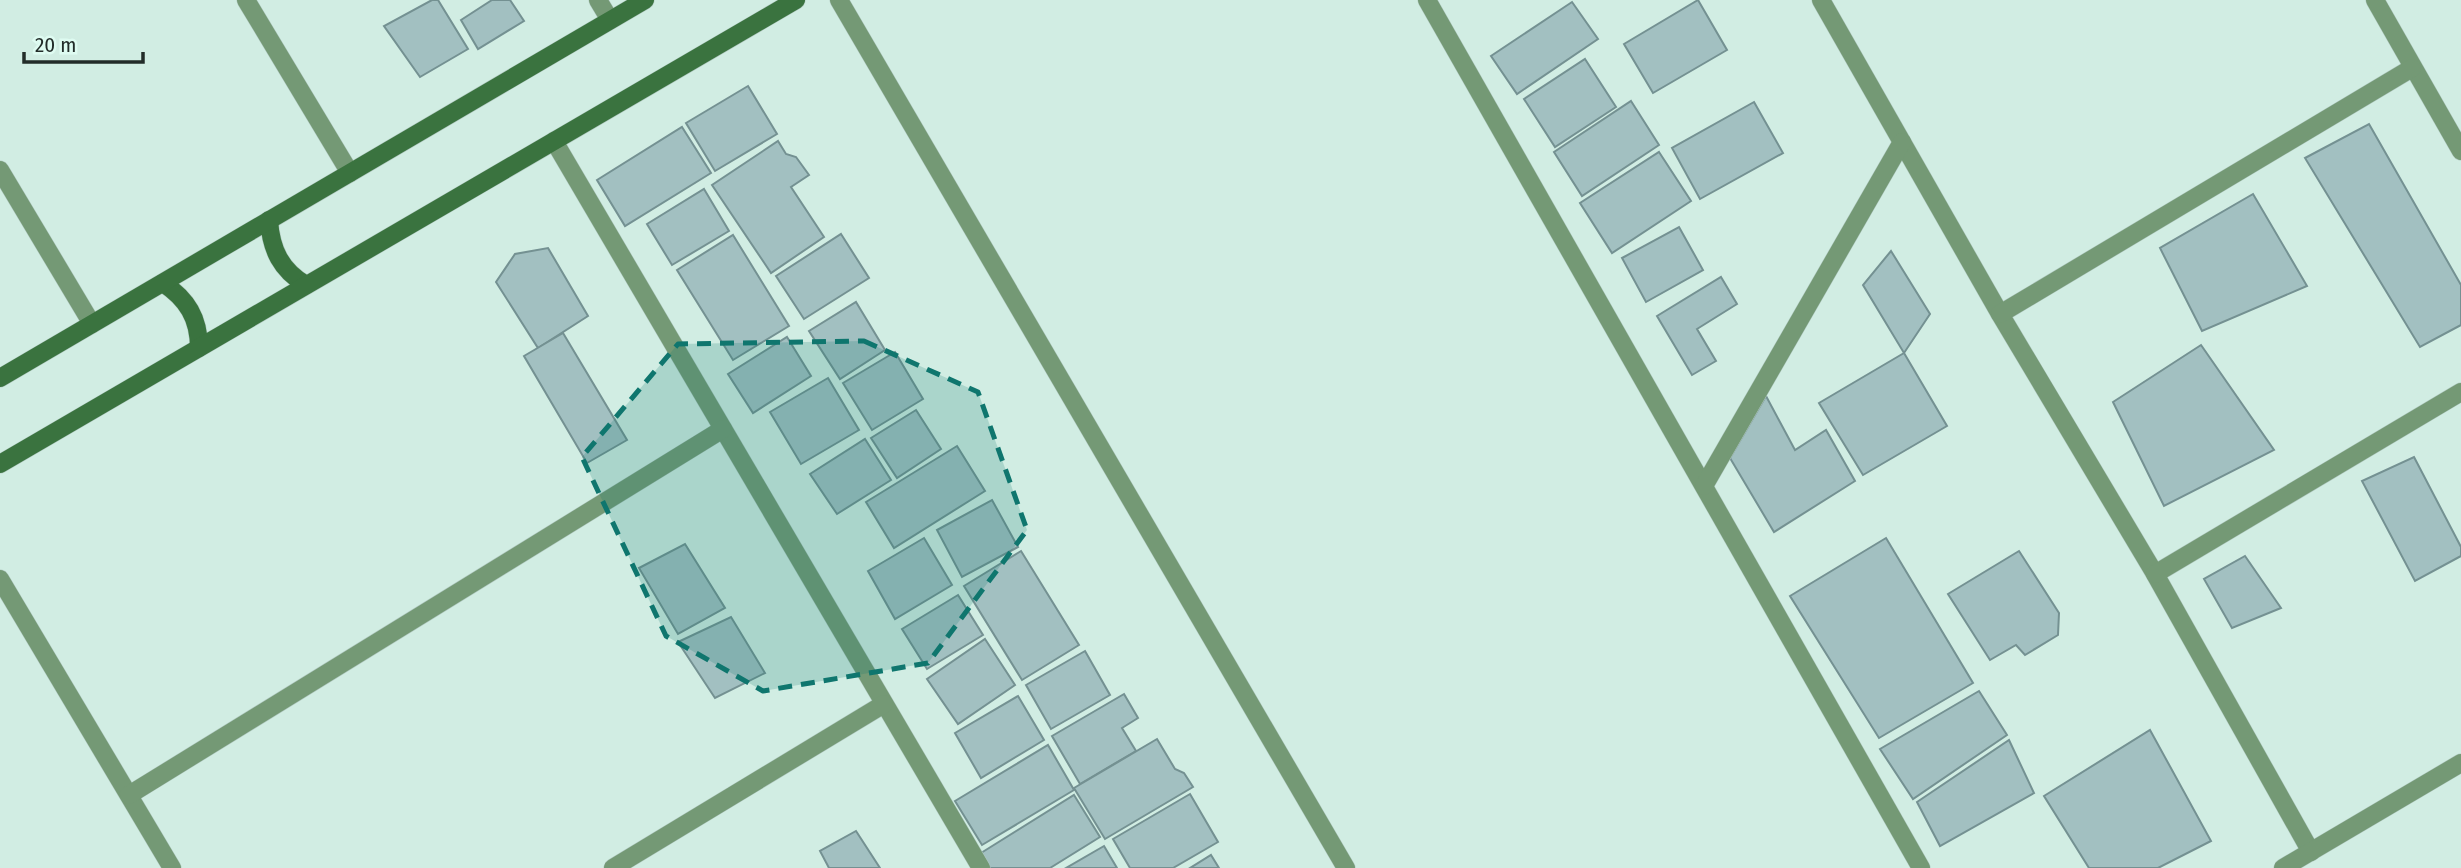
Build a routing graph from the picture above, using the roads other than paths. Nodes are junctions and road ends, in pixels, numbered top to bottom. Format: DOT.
graph roads {
  1 [pos="246,0"];
  2 [pos="598,0"];
  3 [pos="645,0"];
  4 [pos="796,0"];
  5 [pos="839,0"];
  6 [pos="1427,0"];
  7 [pos="1821,0"];
  8 [pos="2375,0"];
  9 [pos="610,20"];
  10 [pos="2412,68"];
  11 [pos="554,141"];
  12 [pos="1902,142"];
  13 [pos="2461,151"];
  14 [pos="0,170"];
  15 [pos="350,173"];
  16 [pos="269,220"];
  17 [pos="163,283"];
  18 [pos="306,285"];
  19 [pos="2000,314"];
  20 [pos="92,324"];
  21 [pos="199,348"];
  22 [pos="0,378"];
  23 [pos="2461,393"];
  24 [pos="723,429"];
  25 [pos="0,464"];
  26 [pos="1704,486"];
  27 [pos="2155,574"];
  28 [pos="0,579"];
  29 [pos="884,704"];
  30 [pos="2461,763"];
  31 [pos="129,795"];
  32 [pos="2311,852"];
  33 [pos="172,868"];
  34 [pos="613,868"];
  35 [pos="981,868"];
  36 [pos="1346,868"];
  37 [pos="1921,868"];
  38 [pos="2283,868"];
  1 -- 15 [label="street"];
  2 -- 9 [label="street"];
  3 -- 9 [label="street"];
  4 -- 11 [label="street"];
  5 -- 36 [label="street"];
  6 -- 26 [label="street"];
  7 -- 12 [label="street"];
  8 -- 10 [label="street"];
  9 -- 15 [label="street"];
  10 -- 13 [label="street"];
  10 -- 19 [label="street"];
  11 -- 18 [label="street"];
  11 -- 24 [label="street"];
  12 -- 19 [label="street"];
  12 -- 26 [label="street"];
  14 -- 20 [label="street"];
  15 -- 16 [label="street"];
  16 -- 17 [label="street"];
  16 -- 18 [label="street"];
  17 -- 20 [label="street"];
  17 -- 21 [label="street"];
  18 -- 21 [label="street"];
  19 -- 27 [label="street"];
  20 -- 22 [label="street"];
  21 -- 25 [label="street"];
  23 -- 27 [label="street"];
  24 -- 29 [label="street"];
  24 -- 31 [label="street"];
  26 -- 37 [label="street"];
  27 -- 32 [label="street"];
  28 -- 31 [label="street"];
  29 -- 34 [label="street"];
  29 -- 35 [label="street"];
  30 -- 32 [label="street"];
  31 -- 33 [label="street"];
  32 -- 38 [label="street"];
}
